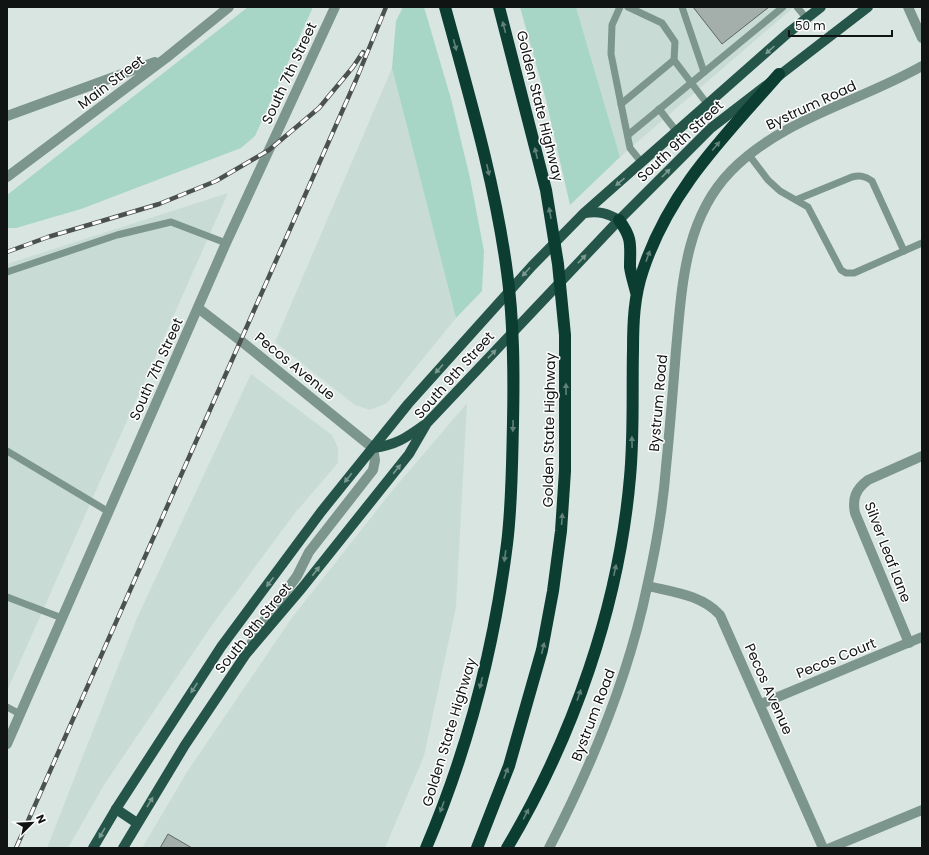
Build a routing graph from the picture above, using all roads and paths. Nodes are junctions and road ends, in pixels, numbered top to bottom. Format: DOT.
graph roads {
  1 [pos="229,7"];
  2 [pos="335,7"];
  3 [pos="445,7"];
  4 [pos="499,7"];
  5 [pos="620,7"];
  6 [pos="628,7"];
  7 [pos="682,7"];
  8 [pos="783,7"];
  9 [pos="797,7"];
  10 [pos="822,7"];
  11 [pos="868,7"];
  12 [pos="908,7"];
  13 [pos="807,19"];
  14 [pos="922,38"];
  15 [pos="166,58"];
  16 [pos="674,60"];
  17 [pos="922,66"];
  18 [pos="704,72"];
  19 [pos="779,74"];
  20 [pos="691,83"];
  21 [pos="621,104"];
  22 [pos="708,105"];
  23 [pos="659,109"];
  24 [pos="7,116"];
  25 [pos="677,132"];
  26 [pos="628,135"];
  27 [pos="749,155"];
  28 [pos="642,163"];
  29 [pos="7,177"];
  30 [pos="798,199"];
  31 [pos="584,213"];
  32 [pos="619,220"];
  33 [pos="226,243"];
  34 [pos="922,243"];
  35 [pos="904,251"];
  36 [pos="7,272"];
  37 [pos="636,293"];
  38 [pos="198,308"];
  39 [pos="427,423"];
  40 [pos="373,448"];
  41 [pos="7,451"];
  42 [pos="922,456"];
  43 [pos="109,512"];
  44 [pos="648,586"];
  45 [pos="7,597"];
  46 [pos="62,618"];
  47 [pos="922,637"];
  48 [pos="910,643"];
  49 [pos="246,654"];
  50 [pos="761,704"];
  51 [pos="7,707"];
  52 [pos="20,714"];
  53 [pos="7,744"];
  54 [pos="116,809"];
  55 [pos="922,810"];
  56 [pos="137,823"];
  57 [pos="93,848"];
  58 [pos="123,848"];
  59 [pos="426,848"];
  60 [pos="477,848"];
  61 [pos="507,848"];
  62 [pos="549,848"];
  63 [pos="823,848"];
  64 [pos="830,848"];
  1 -- 15 [label="street, Main Street"];
  2 -- 33 [label="street, South 7th Street"];
  3 -- 59 [label="highway, Golden State Highway, one-way"];
  60 -- 4 [label="highway, Golden State Highway, one-way"];
  5 -- 21 [label="lane"];
  6 -- 16 [label="lane"];
  7 -- 18 [label="lane"];
  8 -- 18 [label="lane"];
  9 -- 13 [label="lane"];
  10 -- 13 [label="main road, South 9th Street"];
  11 -- 19 [label="main road, South 9th Street"];
  12 -- 14 [label="street"];
  13 -- 22 [label="main road, South 9th Street, one-way"];
  15 -- 24 [label="street"];
  15 -- 29 [label="street, Main Street"];
  16 -- 20 [label="lane"];
  16 -- 21 [label="lane"];
  17 -- 27 [label="street, Bystrum Road"];
  18 -- 20 [label="lane"];
  32 -- 19 [label="main road, South 9th Street, one-way"];
  37 -- 19 [label="highway, one-way"];
  20 -- 22 [label="lane"];
  20 -- 23 [label="lane"];
  21 -- 26 [label="lane"];
  22 -- 25 [label="main road, South 9th Street"];
  23 -- 25 [label="lane"];
  23 -- 26 [label="lane"];
  25 -- 28 [label="main road, South 9th Street"];
  26 -- 28 [label="lane"];
  27 -- 30 [label="lane"];
  27 -- 44 [label="street, Bystrum Road"];
  28 -- 31 [label="main road, South 9th Street, one-way"];
  30 -- 35 [label="lane"];
  30 -- 35 [label="lane"];
  31 -- 32 [label="main road"];
  31 -- 40 [label="main road, South 9th Street, one-way"];
  32 -- 37 [label="highway"];
  39 -- 32 [label="main road, South 9th Street, one-way"];
  33 -- 36 [label="lane"];
  33 -- 38 [label="street, South 7th Street"];
  34 -- 35 [label="lane"];
  61 -- 37 [label="highway, one-way"];
  38 -- 40 [label="street, Pecos Avenue"];
  38 -- 43 [label="street, South 7th Street"];
  39 -- 40 [label="main road"];
  49 -- 39 [label="main road, South 9th Street, one-way"];
  40 -- 49 [label="street"];
  40 -- 54 [label="main road, South 9th Street, one-way"];
  41 -- 43 [label="lane"];
  42 -- 48 [label="street, Silver Leaf Lane"];
  43 -- 46 [label="street, South 7th Street"];
  44 -- 50 [label="street, Pecos Avenue"];
  44 -- 62 [label="street, Bystrum Road"];
  45 -- 46 [label="lane"];
  46 -- 52 [label="street, South 7th Street"];
  47 -- 48 [label="street, Pecos Court"];
  48 -- 50 [label="street, Pecos Court"];
  56 -- 49 [label="main road, South 9th Street, one-way"];
  50 -- 63 [label="street, Pecos Avenue"];
  51 -- 52 [label="lane"];
  52 -- 53 [label="street, South 7th Street"];
  54 -- 56 [label="main road"];
  54 -- 57 [label="main road, South 9th Street, one-way"];
  55 -- 64 [label="street"];
  56 -- 58 [label="main road, South 9th Street"];
}
